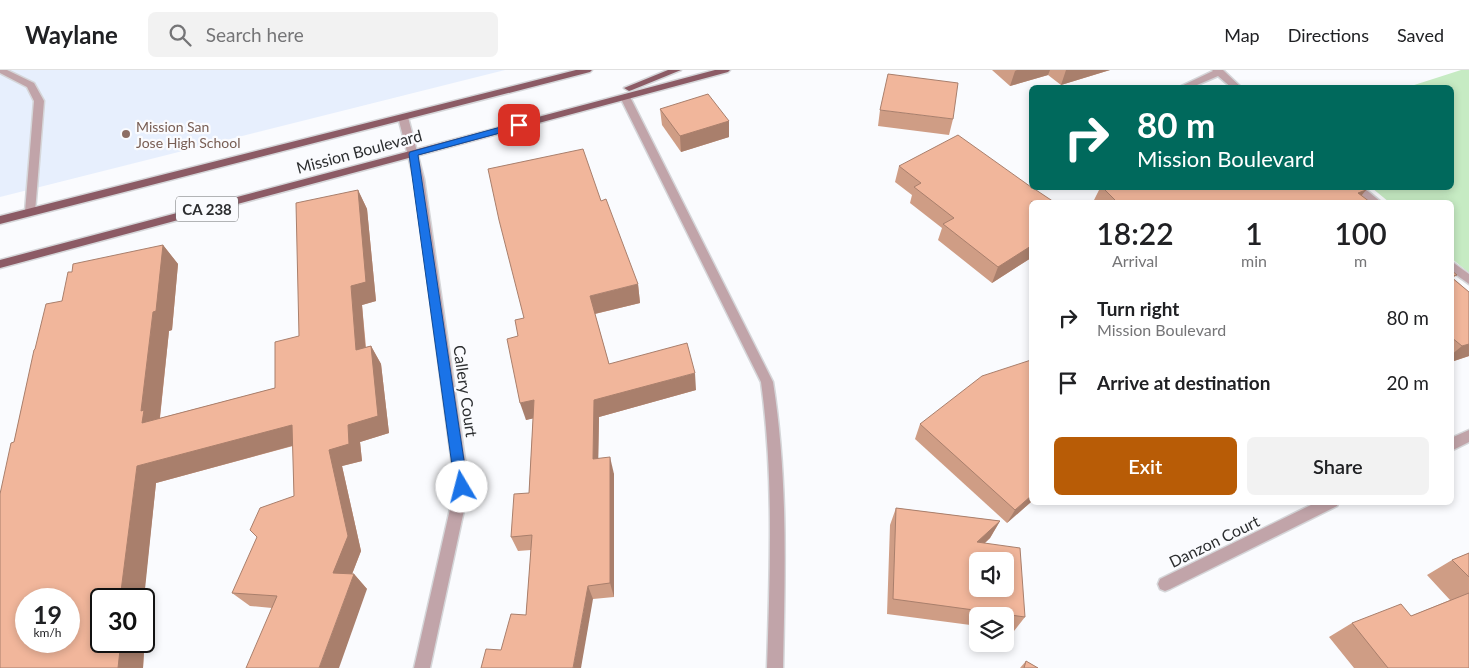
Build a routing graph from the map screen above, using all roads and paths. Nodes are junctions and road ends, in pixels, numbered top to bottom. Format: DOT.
graph roads {
  1 [pos="0,70"];
  2 [pos="587,70"];
  3 [pos="676,70"];
  4 [pos="725,70"];
  5 [pos="1219,71"];
  6 [pos="1188,85"];
  7 [pos="1235,85"];
  8 [pos="625,97"];
  9 [pos="571,111"];
  10 [pos="403,117"];
  11 [pos="413,154"];
  12 [pos="1361,190"];
  13 [pos="1373,200"];
  14 [pos="30,212"];
  15 [pos="0,220"];
  16 [pos="0,264"];
  17 [pos="1454,268"];
  18 [pos="1469,280"];
  19 [pos="1469,436"];
  20 [pos="1454,444"];
  21 [pos="1326,505"];
  22 [pos="1165,584"];
  23 [pos="422,668"];
  24 [pos="775,668"];
  1 -- 14 [label="street"];
  2 -- 10 [label="main road, Mission Boulevard / CA 238"];
  3 -- 9 [label="main road"];
  4 -- 8 [label="main road, Mission Boulevard / CA 238"];
  5 -- 6 [label="street"];
  5 -- 7 [label="street"];
  8 -- 9 [label="main road, Mission Boulevard / CA 238"];
  8 -- 24 [label="street"];
  9 -- 11 [label="main road, Mission Boulevard / CA 238"];
  10 -- 11 [label="street, Callery Court"];
  10 -- 14 [label="main road, Mission Boulevard / CA 238"];
  11 -- 16 [label="main road, Mission Boulevard / CA 238"];
  11 -- 23 [label="street, Callery Court"];
  12 -- 13 [label="street"];
  14 -- 15 [label="main road, Mission Boulevard / CA 238"];
  17 -- 18 [label="street"];
  19 -- 20 [label="street"];
  21 -- 22 [label="street, Danzon Court"];
}
